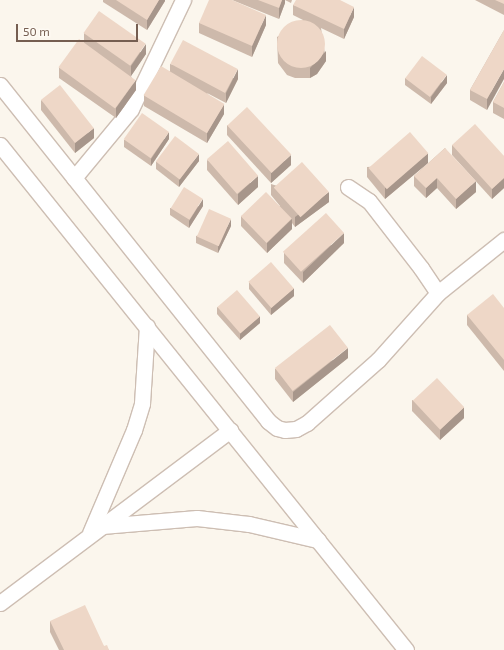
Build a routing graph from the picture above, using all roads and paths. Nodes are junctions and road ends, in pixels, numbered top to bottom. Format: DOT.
graph roads {
  1 [pos="183,0"];
  2 [pos="0,85"];
  3 [pos="0,145"];
  4 [pos="74,178"];
  5 [pos="348,187"];
  6 [pos="504,240"];
  7 [pos="438,293"];
  8 [pos="147,326"];
  9 [pos="230,430"];
  10 [pos="102,526"];
  11 [pos="90,535"];
  12 [pos="318,540"];
  13 [pos="0,602"];
  14 [pos="406,650"];
  1 -- 4 [label="street"];
  2 -- 4 [label="street"];
  3 -- 8 [label="street"];
  4 -- 7 [label="street"];
  5 -- 7 [label="street"];
  6 -- 7 [label="street"];
  8 -- 9 [label="street"];
  8 -- 11 [label="street"];
  9 -- 10 [label="street"];
  9 -- 12 [label="street"];
  10 -- 11 [label="street"];
  10 -- 12 [label="street"];
  11 -- 13 [label="street"];
  12 -- 14 [label="street"];
}
